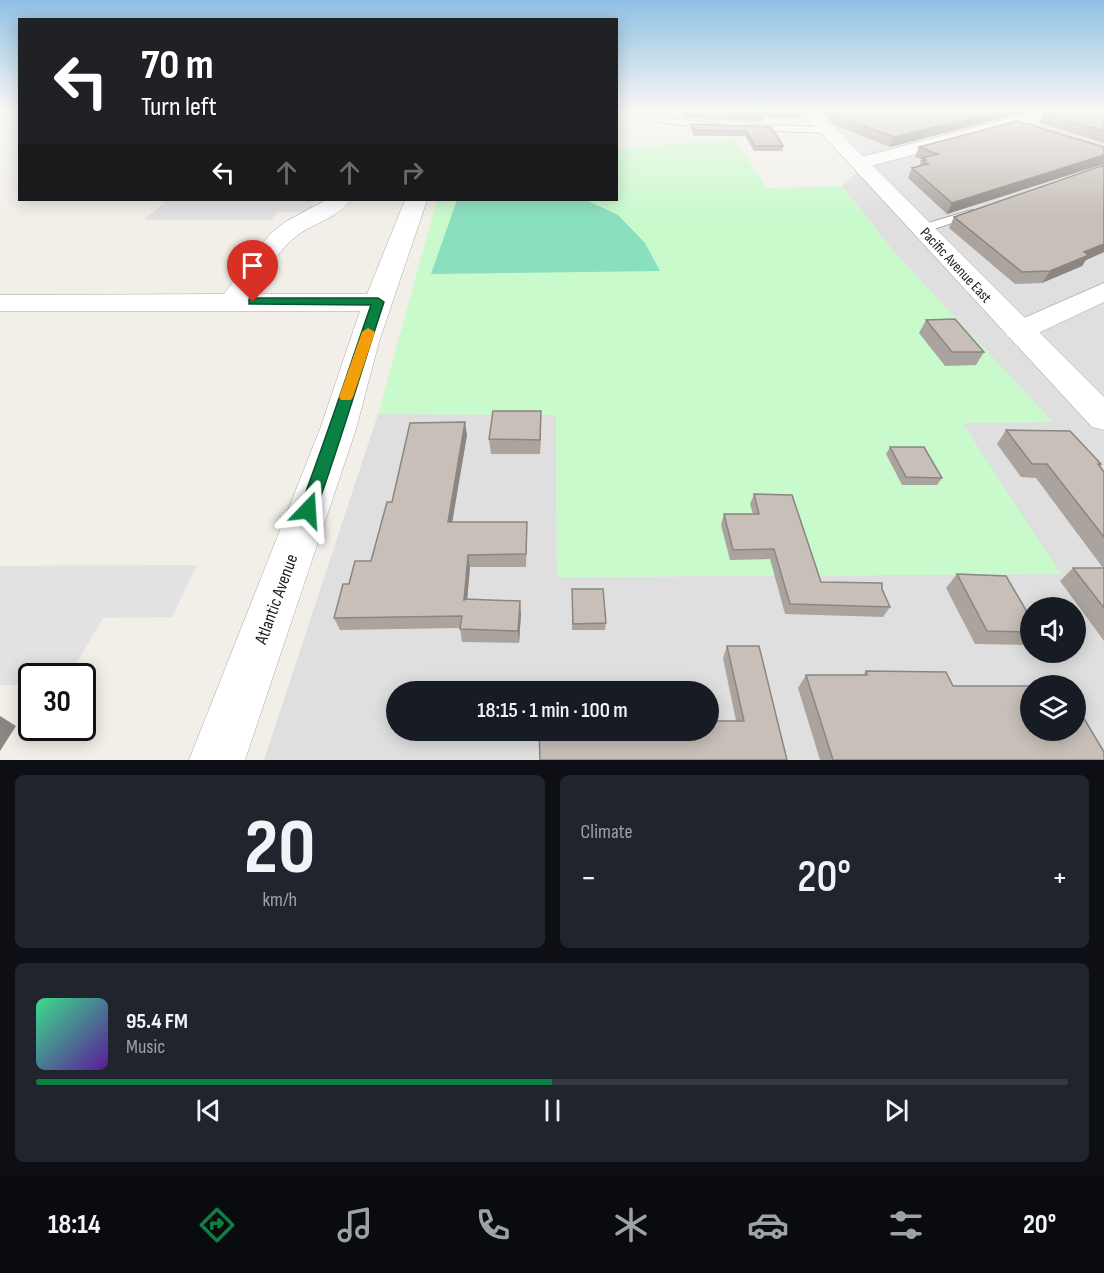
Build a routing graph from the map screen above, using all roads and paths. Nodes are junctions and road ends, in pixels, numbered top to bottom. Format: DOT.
graph roads {
  1 [pos="845,146"];
  2 [pos="924,146"];
  3 [pos="860,163"];
  4 [pos="338,201"];
  5 [pos="416,201"];
  6 [pos="981,210"];
  7 [pos="922,229"];
  8 [pos="1104,291"];
  9 [pos="232,302"];
  10 [pos="378,302"];
  11 [pos="0,303"];
  12 [pos="1019,331"];
  13 [pos="1104,418"];
  14 [pos="217,760"];
  1 -- 3 [label="street, Pacific Avenue East"];
  2 -- 3 [label="street"];
  3 -- 7 [label="street, Pacific Avenue East"];
  4 -- 9 [label="street"];
  5 -- 10 [label="street, Atlantic Avenue"];
  6 -- 7 [label="lane"];
  7 -- 12 [label="street, Pacific Avenue East"];
  8 -- 12 [label="street"];
  9 -- 10 [label="street"];
  9 -- 11 [label="street"];
  10 -- 14 [label="street, Atlantic Avenue"];
  12 -- 13 [label="street, Pacific Avenue East"];
}
